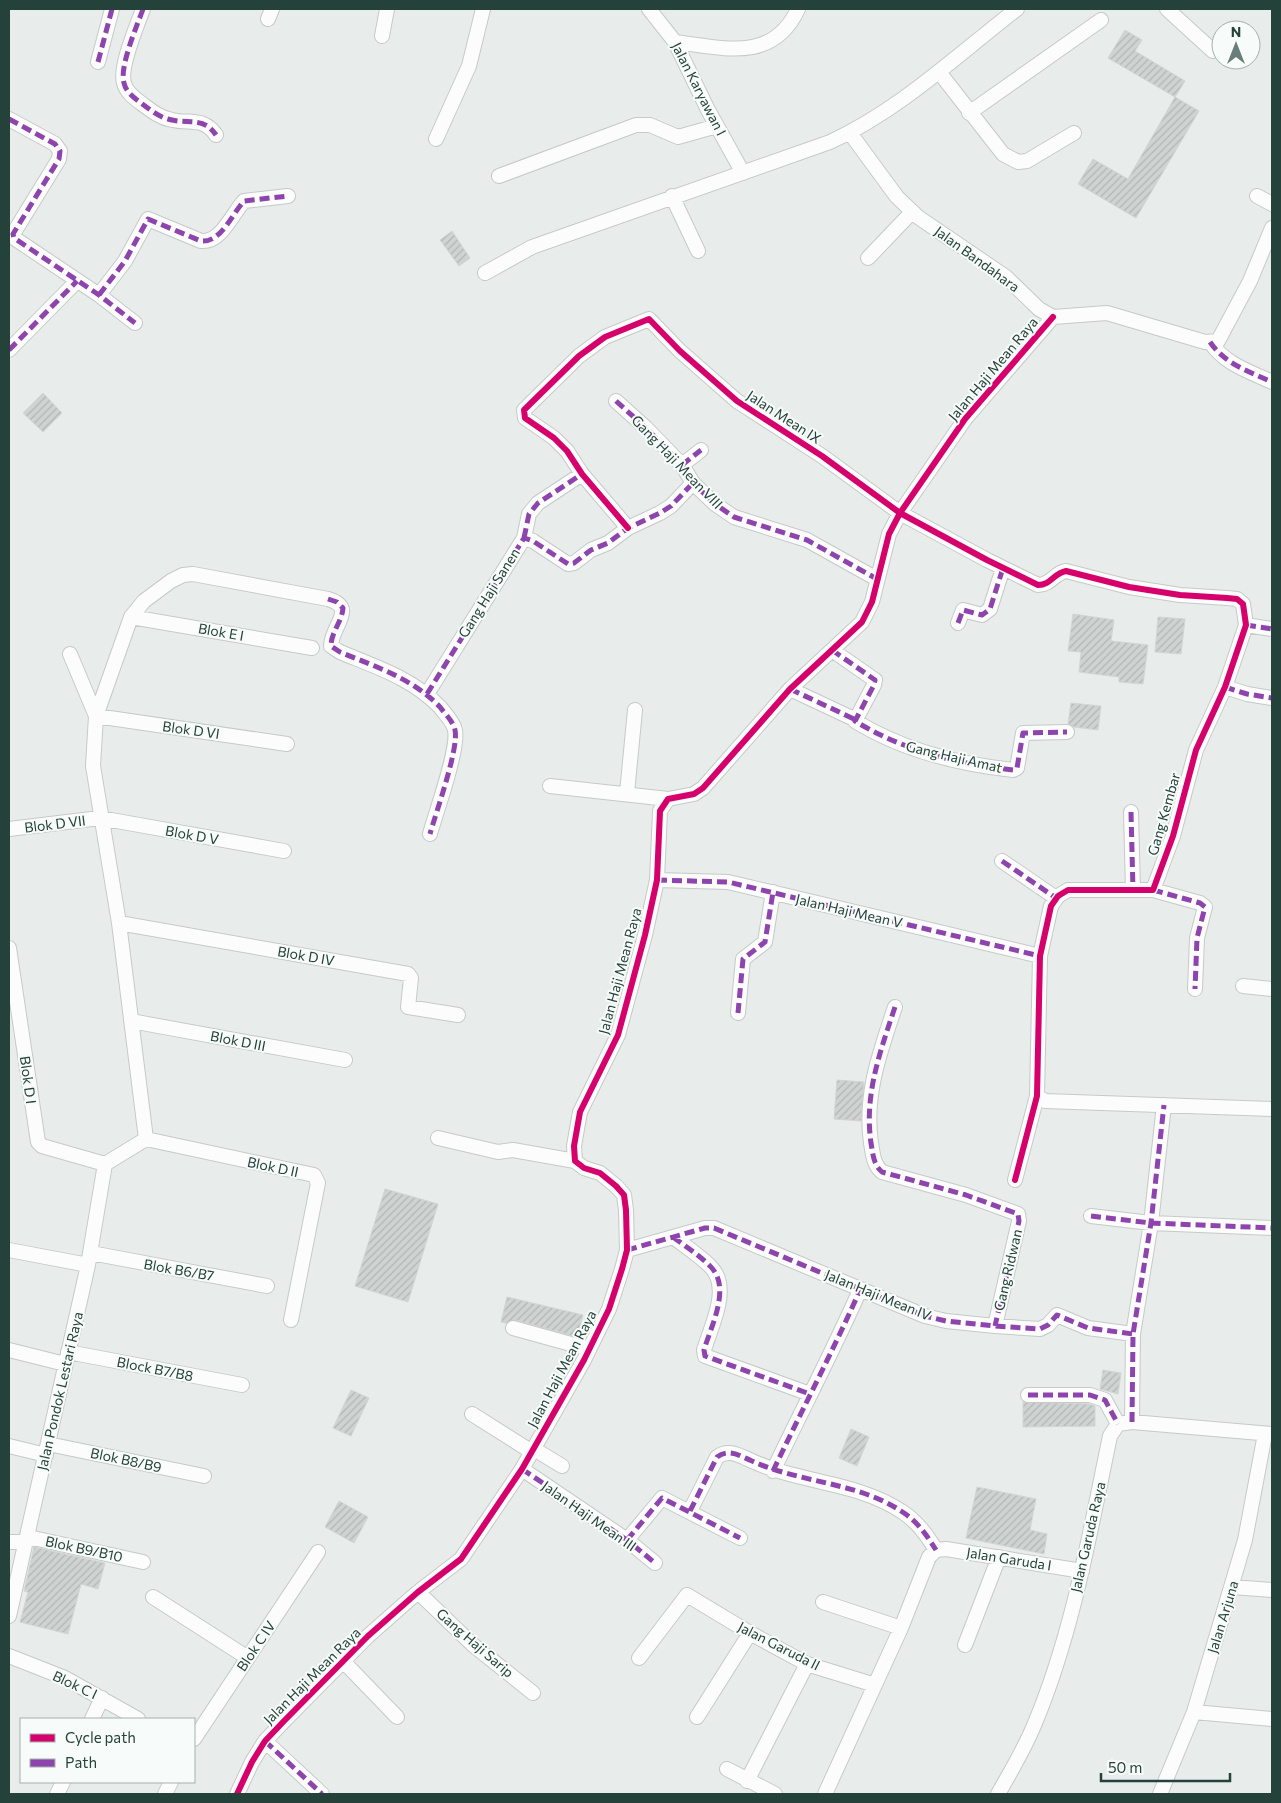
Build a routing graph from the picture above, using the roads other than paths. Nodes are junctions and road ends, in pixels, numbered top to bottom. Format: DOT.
graph roads {
  1 [pos="112,9"];
  2 [pos="143,9"];
  3 [pos="387,9"];
  4 [pos="483,9"];
  5 [pos="650,9"];
  6 [pos="798,9"];
  7 [pos="1017,9"];
  8 [pos="1167,9"];
  9 [pos="1101,20"];
  10 [pos="382,36"];
  11 [pos="676,42"];
  12 [pos="1211,49"];
  13 [pos="98,62"];
  14 [pos="939,72"];
  15 [pos="969,113"];
  16 [pos="9,119"];
  17 [pos="717,126"];
  18 [pos="1074,132"];
  19 [pos="850,133"];
  20 [pos="216,135"];
  21 [pos="436,139"];
  22 [pos="743,173"];
  23 [pos="500,176"];
  24 [pos="288,196"];
  25 [pos="672,196"];
  26 [pos="1257,196"];
  27 [pos="1272,204"];
  28 [pos="912,212"];
  29 [pos="1272,228"];
  30 [pos="11,233"];
  31 [pos="698,251"];
  32 [pos="868,258"];
  33 [pos="485,273"];
  34 [pos="77,280"];
  35 [pos="99,295"];
  36 [pos="1053,316"];
  37 [pos="135,323"];
  38 [pos="1210,342"];
  39 [pos="9,350"];
  40 [pos="1272,382"];
  41 [pos="616,400"];
  42 [pos="701,450"];
  43 [pos="682,465"];
  44 [pos="582,474"];
  45 [pos="693,483"];
  46 [pos="900,513"];
  47 [pos="628,528"];
  48 [pos="524,538"];
  49 [pos="1003,568"];
  50 [pos="877,579"];
  51 [pos="1243,604"];
  52 [pos="131,617"];
  53 [pos="958,623"];
  54 [pos="1246,625"];
  55 [pos="1272,629"];
  56 [pos="312,648"];
  57 [pos="832,650"];
  58 [pos="70,654"];
  59 [pos="1225,687"];
  60 [pos="790,690"];
  61 [pos="427,694"];
  62 [pos="1272,698"];
  63 [pos="635,710"];
  64 [pos="96,716"];
  65 [pos="854,719"];
  66 [pos="1067,732"];
  67 [pos="287,744"];
  68 [pos="550,786"];
  69 [pos="627,793"];
  70 [pos="668,800"];
  71 [pos="1131,812"];
  72 [pos="100,818"];
  73 [pos="9,829"];
  74 [pos="430,834"];
  75 [pos="284,851"];
  76 [pos="1002,861"];
  77 [pos="657,880"];
  78 [pos="1134,890"];
  79 [pos="1153,890"];
  80 [pos="773,892"];
  81 [pos="1056,898"];
  82 [pos="119,923"];
  83 [pos="9,948"];
  84 [pos="1040,956"];
  85 [pos="1243,986"];
  86 [pos="1272,989"];
  87 [pos="1195,990"];
  88 [pos="895,1007"];
  89 [pos="738,1013"];
  90 [pos="458,1015"];
  91 [pos="131,1021"];
  92 [pos="345,1060"];
  93 [pos="1037,1096"];
  94 [pos="1164,1105"];
  95 [pos="1272,1109"];
  96 [pos="438,1138"];
  97 [pos="146,1139"];
  98 [pos="575,1161"];
  99 [pos="105,1164"];
  100 [pos="1015,1180"];
  101 [pos="1091,1216"];
  102 [pos="1151,1223"];
  103 [pos="1272,1228"];
  104 [pos="673,1237"];
  105 [pos="9,1250"];
  106 [pos="627,1250"];
  107 [pos="89,1259"];
  108 [pos="267,1286"];
  109 [pos="860,1290"];
  110 [pos="291,1320"];
  111 [pos="995,1326"];
  112 [pos="513,1328"];
  113 [pos="1133,1334"];
  114 [pos="589,1349"];
  115 [pos="9,1350"];
  116 [pos="66,1358"];
  117 [pos="242,1385"];
  118 [pos="810,1394"];
  119 [pos="1028,1395"];
  120 [pos="472,1414"];
  121 [pos="1125,1423"];
  122 [pos="1269,1434"];
  123 [pos="9,1446"];
  124 [pos="47,1449"];
  125 [pos="533,1450"];
  126 [pos="562,1466"];
  127 [pos="522,1469"];
  128 [pos="773,1471"];
  129 [pos="204,1476"];
  130 [pos="690,1511"];
  131 [pos="740,1538"];
  132 [pos="627,1540"];
  133 [pos="9,1542"];
  134 [pos="25,1542"];
  135 [pos="936,1550"];
  136 [pos="318,1552"];
  137 [pos="999,1557"];
  138 [pos="143,1562"];
  139 [pos="655,1564"];
  140 [pos="1082,1571"];
  141 [pos="1232,1587"];
  142 [pos="1272,1590"];
  143 [pos="418,1592"];
  144 [pos="153,1598"];
  145 [pos="823,1602"];
  146 [pos="9,1616"];
  147 [pos="901,1628"];
  148 [pos="750,1633"];
  149 [pos="966,1645"];
  150 [pos="9,1656"];
  151 [pos="248,1658"];
  152 [pos="639,1658"];
  153 [pos="342,1660"];
  154 [pos="807,1664"];
  155 [pos="875,1685"];
  156 [pos="533,1693"];
  157 [pos="102,1698"];
  158 [pos="1194,1712"];
  159 [pos="397,1717"];
  160 [pos="697,1717"];
  161 [pos="92,1718"];
  162 [pos="136,1718"];
  163 [pos="1272,1719"];
  164 [pos="195,1738"];
  165 [pos="265,1741"];
  166 [pos="727,1769"];
  167 [pos="747,1781"];
  168 [pos="237,1794"];
  169 [pos="322,1794"];
  170 [pos="775,1794"];
  171 [pos="825,1794"];
  172 [pos="998,1794"];
  173 [pos="1160,1794"];
  1 -- 13 [label="street"];
  2 -- 20 [label="street"];
  3 -- 10 [label="street"];
  4 -- 21 [label="street"];
  5 -- 11 [label="street, Jalan Karyawan I"];
  6 -- 11 [label="street"];
  7 -- 14 [label="street"];
  8 -- 12 [label="street"];
  9 -- 15 [label="street"];
  11 -- 17 [label="street, Jalan Karyawan I"];
  14 -- 15 [label="street"];
  14 -- 19 [label="street"];
  15 -- 18 [label="street"];
  16 -- 30 [label="street"];
  17 -- 22 [label="street, Jalan Karyawan I"];
  17 -- 23 [label="street"];
  19 -- 22 [label="street"];
  19 -- 28 [label="street, Jalan Bandahara"];
  22 -- 25 [label="street"];
  24 -- 35 [label="street"];
  25 -- 31 [label="street"];
  25 -- 33 [label="street"];
  26 -- 27 [label="street"];
  28 -- 32 [label="street"];
  28 -- 36 [label="street, Jalan Bandahara"];
  29 -- 38 [label="street"];
  30 -- 34 [label="street"];
  34 -- 35 [label="street"];
  34 -- 39 [label="street"];
  35 -- 37 [label="street"];
  36 -- 38 [label="street"];
  36 -- 46 [label="street, Jalan Haji Mean Raya"];
  38 -- 40 [label="street"];
  41 -- 43 [label="street, Gang Haji Mean VIII"];
  42 -- 43 [label="street"];
  43 -- 45 [label="street, Gang Haji Mean VIII"];
  44 -- 46 [label="street, Jalan Mean IX"];
  44 -- 47 [label="street"];
  44 -- 48 [label="street"];
  45 -- 47 [label="street, Gang Haji Sanen"];
  45 -- 50 [label="street, Gang Haji Mean VIII"];
  46 -- 49 [label="street, Jalan Mean IX"];
  46 -- 50 [label="street, Jalan Haji Mean Raya"];
  47 -- 48 [label="street, Gang Haji Sanen"];
  48 -- 61 [label="street, Gang Haji Sanen"];
  49 -- 51 [label="street, Jalan Mean IX"];
  49 -- 53 [label="street"];
  50 -- 57 [label="street, Jalan Haji Mean Raya"];
  51 -- 54 [label="street, Gang Kembar"];
  52 -- 56 [label="street, Blok E I"];
  52 -- 61 [label="street"];
  52 -- 64 [label="street"];
  54 -- 55 [label="street"];
  54 -- 59 [label="street, Gang Kembar"];
  57 -- 60 [label="street, Jalan Haji Mean Raya"];
  57 -- 65 [label="street"];
  58 -- 64 [label="street"];
  59 -- 62 [label="street"];
  59 -- 79 [label="street, Gang Kembar"];
  60 -- 65 [label="street"];
  60 -- 70 [label="street, Jalan Haji Mean Raya"];
  61 -- 74 [label="street"];
  63 -- 69 [label="street"];
  64 -- 67 [label="street, Blok D VI"];
  64 -- 72 [label="street"];
  65 -- 66 [label="street, Gang Haji Amat"];
  68 -- 69 [label="street"];
  69 -- 70 [label="street"];
  70 -- 77 [label="street, Jalan Haji Mean Raya"];
  71 -- 78 [label="street"];
  72 -- 73 [label="street, Blok D VII"];
  72 -- 75 [label="street, Blok D V"];
  72 -- 82 [label="street"];
  76 -- 81 [label="street"];
  77 -- 80 [label="street, Jalan Haji Mean V"];
  77 -- 98 [label="street, Jalan Haji Mean Raya"];
  78 -- 79 [label="street"];
  78 -- 81 [label="street"];
  79 -- 87 [label="street"];
  80 -- 84 [label="street, Jalan Haji Mean V"];
  80 -- 89 [label="street"];
  81 -- 84 [label="street"];
  82 -- 90 [label="street, Blok D IV"];
  82 -- 91 [label="street"];
  83 -- 99 [label="street, Blok D I"];
  84 -- 93 [label="street"];
  85 -- 86 [label="street"];
  88 -- 111 [label="street, Gang Ridwan"];
  91 -- 92 [label="street, Blok D III"];
  91 -- 97 [label="street"];
  93 -- 94 [label="street"];
  93 -- 100 [label="street"];
  94 -- 95 [label="street"];
  94 -- 102 [label="street"];
  96 -- 98 [label="street"];
  97 -- 99 [label="street"];
  97 -- 110 [label="street, Blok D II"];
  98 -- 106 [label="street, Jalan Haji Mean Raya"];
  99 -- 107 [label="street, Jalan Pondok Lestari Raya"];
  101 -- 102 [label="street"];
  102 -- 103 [label="street"];
  102 -- 113 [label="street"];
  104 -- 106 [label="street, Jalan Haji Mean IV"];
  104 -- 109 [label="street, Jalan Haji Mean IV"];
  104 -- 118 [label="street"];
  105 -- 107 [label="street, Blok B6/B7"];
  106 -- 114 [label="street, Jalan Haji Mean Raya"];
  107 -- 108 [label="street, Blok B6/B7"];
  107 -- 116 [label="street, Jalan Pondok Lestari Raya"];
  109 -- 111 [label="street, Jalan Haji Mean IV"];
  109 -- 118 [label="street"];
  111 -- 113 [label="street, Jalan Haji Mean IV"];
  112 -- 114 [label="street"];
  113 -- 121 [label="street"];
  114 -- 125 [label="street, Jalan Haji Mean Raya"];
  115 -- 116 [label="street, Block B7/B8"];
  116 -- 117 [label="street, Block B7/B8"];
  116 -- 124 [label="street, Jalan Pondok Lestari Raya"];
  118 -- 128 [label="street"];
  119 -- 121 [label="street"];
  120 -- 125 [label="street"];
  121 -- 122 [label="street"];
  121 -- 140 [label="street, Jalan Garuda Raya"];
  122 -- 141 [label="street, Jalan Arjuna"];
  123 -- 124 [label="street, Blok B8/B9"];
  124 -- 129 [label="street, Blok B8/B9"];
  124 -- 134 [label="street, Jalan Pondok Lestari Raya"];
  125 -- 126 [label="street"];
  125 -- 127 [label="street, Jalan Haji Mean Raya"];
  127 -- 132 [label="street, Jalan Haji Mean III"];
  127 -- 143 [label="street, Jalan Haji Mean Raya"];
  128 -- 130 [label="street"];
  128 -- 135 [label="street"];
  130 -- 131 [label="street"];
  130 -- 132 [label="street"];
  132 -- 139 [label="street, Jalan Haji Mean III"];
  133 -- 134 [label="street, Blok B9/B10"];
  134 -- 138 [label="street, Blok B9/B10"];
  134 -- 146 [label="street, Jalan Pondok Lestari Raya"];
  135 -- 137 [label="street, Jalan Garuda I"];
  135 -- 147 [label="street"];
  136 -- 151 [label="street, Blok C IV"];
  137 -- 140 [label="street, Jalan Garuda I"];
  137 -- 149 [label="street"];
  140 -- 172 [label="street, Jalan Garuda Raya"];
  141 -- 142 [label="street"];
  141 -- 158 [label="street, Jalan Arjuna"];
  143 -- 153 [label="street, Jalan Haji Mean Raya"];
  143 -- 156 [label="street, Gang Haji Sarip"];
  144 -- 151 [label="street"];
  145 -- 147 [label="street"];
  147 -- 155 [label="street"];
  148 -- 152 [label="street, Jalan Garuda II"];
  148 -- 154 [label="street, Jalan Garuda II"];
  148 -- 160 [label="street"];
  150 -- 157 [label="street, Blok C I"];
  151 -- 164 [label="street, Blok C IV"];
  153 -- 159 [label="street"];
  153 -- 165 [label="street, Jalan Haji Mean Raya"];
  154 -- 155 [label="street, Jalan Garuda II"];
  154 -- 167 [label="street"];
  155 -- 171 [label="street"];
  157 -- 161 [label="street"];
  157 -- 162 [label="street, Blok C I"];
  158 -- 163 [label="street"];
  158 -- 173 [label="street, Jalan Arjuna"];
  165 -- 168 [label="street, Jalan Haji Mean Raya"];
  165 -- 169 [label="street"];
  166 -- 167 [label="street"];
  167 -- 170 [label="street"];
}
